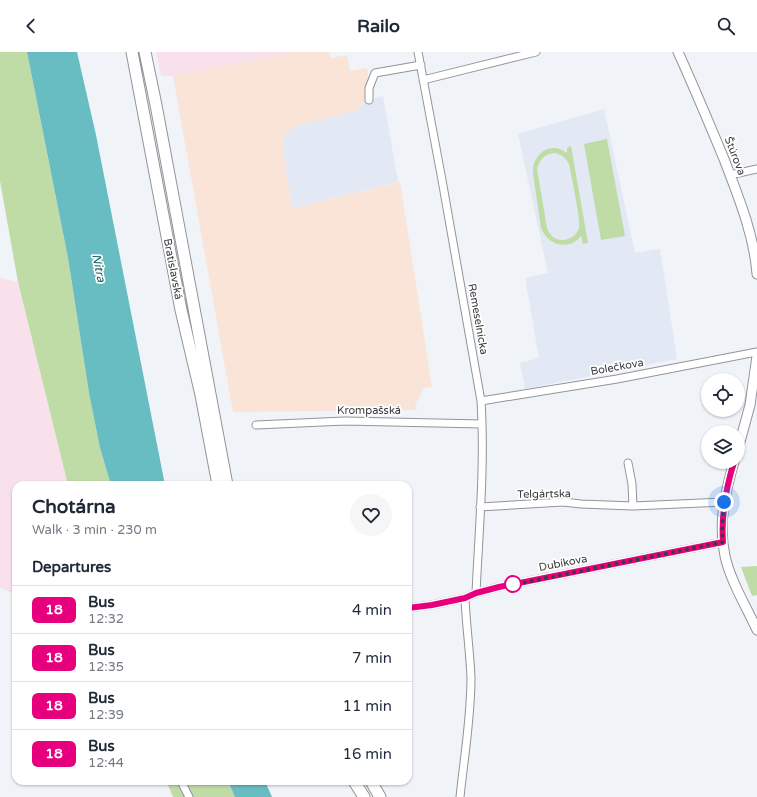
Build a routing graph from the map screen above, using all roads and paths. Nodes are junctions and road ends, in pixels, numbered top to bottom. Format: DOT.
graph roads {
  1 [pos="132,52"];
  2 [pos="145,52"];
  3 [pos="418,52"];
  4 [pos="536,52"];
  5 [pos="678,52"];
  6 [pos="421,65"];
  7 [pos="423,80"];
  8 [pos="370,100"];
  9 [pos="167,161"];
  10 [pos="153,163"];
  11 [pos="757,169"];
  12 [pos="730,175"];
  13 [pos="757,274"];
  14 [pos="195,307"];
  15 [pos="181,310"];
  16 [pos="757,352"];
  17 [pos="757,356"];
  18 [pos="481,401"];
  19 [pos="482,424"];
  20 [pos="256,425"];
  21 [pos="745,425"];
  22 [pos="628,463"];
  23 [pos="732,469"];
  24 [pos="217,481"];
  25 [pos="226,481"];
  26 [pos="724,502"];
  27 [pos="633,506"];
  28 [pos="480,507"];
  29 [pos="723,542"];
  30 [pos="476,593"];
  31 [pos="465,598"];
  32 [pos="412,608"];
  33 [pos="757,630"];
  34 [pos="183,785"];
  35 [pos="357,785"];
  36 [pos="358,785"];
  37 [pos="373,785"];
  38 [pos="380,796"];
  39 [pos="189,797"];
  40 [pos="364,797"];
  41 [pos="460,797"];
  1 -- 10 [label="main road, Bratislavská"];
  2 -- 9 [label="main road, Bratislavská"];
  3 -- 6 [label="street, Remeselnícka"];
  4 -- 7 [label="street"];
  5 -- 12 [label="street, Štúrova"];
  6 -- 7 [label="street, Remeselnícka"];
  6 -- 8 [label="street"];
  7 -- 18 [label="street, Remeselnícka"];
  9 -- 10 [label="main road"];
  9 -- 14 [label="main road, Bratislavská"];
  10 -- 15 [label="main road, Bratislavská"];
  11 -- 12 [label="street"];
  12 -- 13 [label="street, Štúrova"];
  14 -- 15 [label="main road"];
  14 -- 25 [label="main road, Bratislavská"];
  15 -- 24 [label="main road, Bratislavská"];
  16 -- 18 [label="street, Bolečkova"];
  17 -- 21 [label="street"];
  18 -- 19 [label="street, Remeselnícka"];
  19 -- 20 [label="street, Krompašská"];
  19 -- 28 [label="street, Remeselnícka"];
  22 -- 27 [label="street"];
  23 -- 26 [label="street"];
  26 -- 27 [label="street, Telgártska"];
  26 -- 29 [label="street"];
  27 -- 28 [label="street, Telgártska"];
  28 -- 30 [label="street, Remeselnícka"];
  29 -- 30 [label="street, Dubíkova"];
  29 -- 33 [label="street"];
  30 -- 31 [label="street, Dubíkova"];
  31 -- 32 [label="street, Dubíkova"];
  31 -- 41 [label="street"];
  34 -- 39 [label="street"];
  35 -- 40 [label="main road"];
  36 -- 38 [label="street"];
  37 -- 38 [label="main road"];
}
